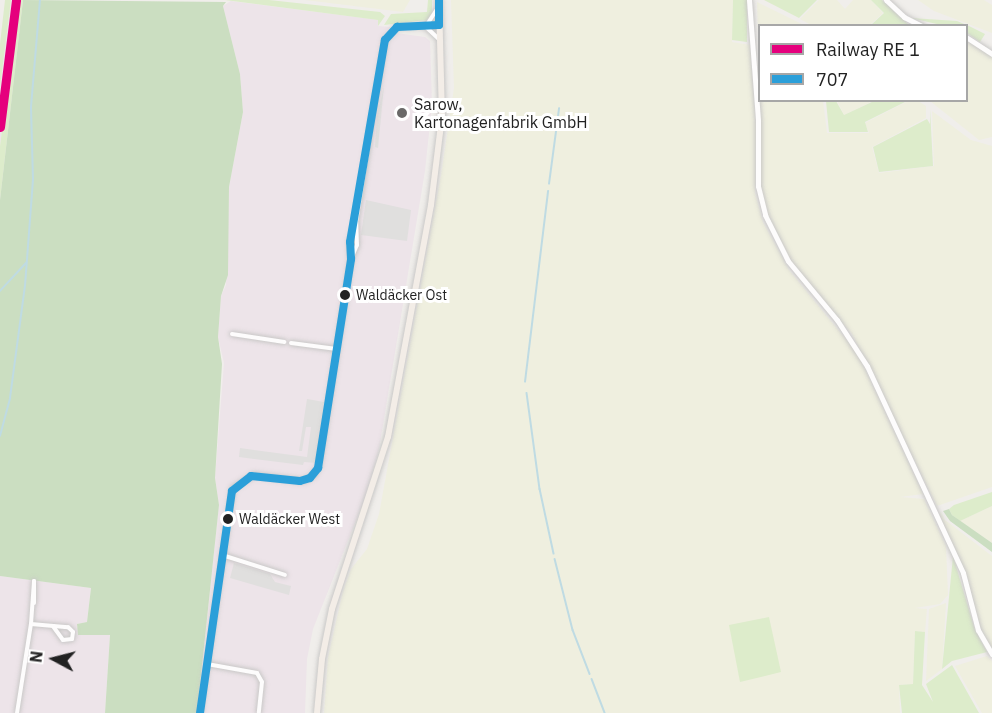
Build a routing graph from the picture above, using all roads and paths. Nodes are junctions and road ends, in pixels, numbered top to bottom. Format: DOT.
graph roads {
  1 [pos="749,0"];
  2 [pos="886,0"];
  3 [pos="439,3"];
  4 [pos="918,24"];
  5 [pos="427,25"];
  6 [pos="439,25"];
  7 [pos="968,38"];
  8 [pos="440,40"];
  9 [pos="992,54"];
  10 [pos="232,334"];
  11 [pos="284,342"];
  12 [pos="291,343"];
  13 [pos="337,349"];
  14 [pos="222,555"];
  15 [pos="285,575"];
  16 [pos="34,603"];
  17 [pos="31,624"];
  18 [pos="53,626"];
  19 [pos="992,654"];
  20 [pos="207,664"];
  21 [pos="17,713"];
  22 [pos="200,713"];
  23 [pos="259,713"];
  24 [pos="317,713"];
  1 -- 19 [label="street"];
  2 -- 4 [label="street"];
  3 -- 5 [label="street"];
  3 -- 6 [label="main road"];
  5 -- 6 [label="street"];
  5 -- 8 [label="street"];
  5 -- 13 [label="street"];
  6 -- 8 [label="main road"];
  7 -- 9 [label="street"];
  8 -- 24 [label="main road"];
  10 -- 11 [label="street"];
  12 -- 13 [label="street"];
  13 -- 14 [label="street"];
  14 -- 15 [label="street"];
  14 -- 20 [label="street"];
  16 -- 17 [label="street"];
  17 -- 18 [label="street"];
  17 -- 21 [label="street"];
  18 -- 18 [label="street"];
  20 -- 22 [label="street"];
  20 -- 23 [label="street"];
}
